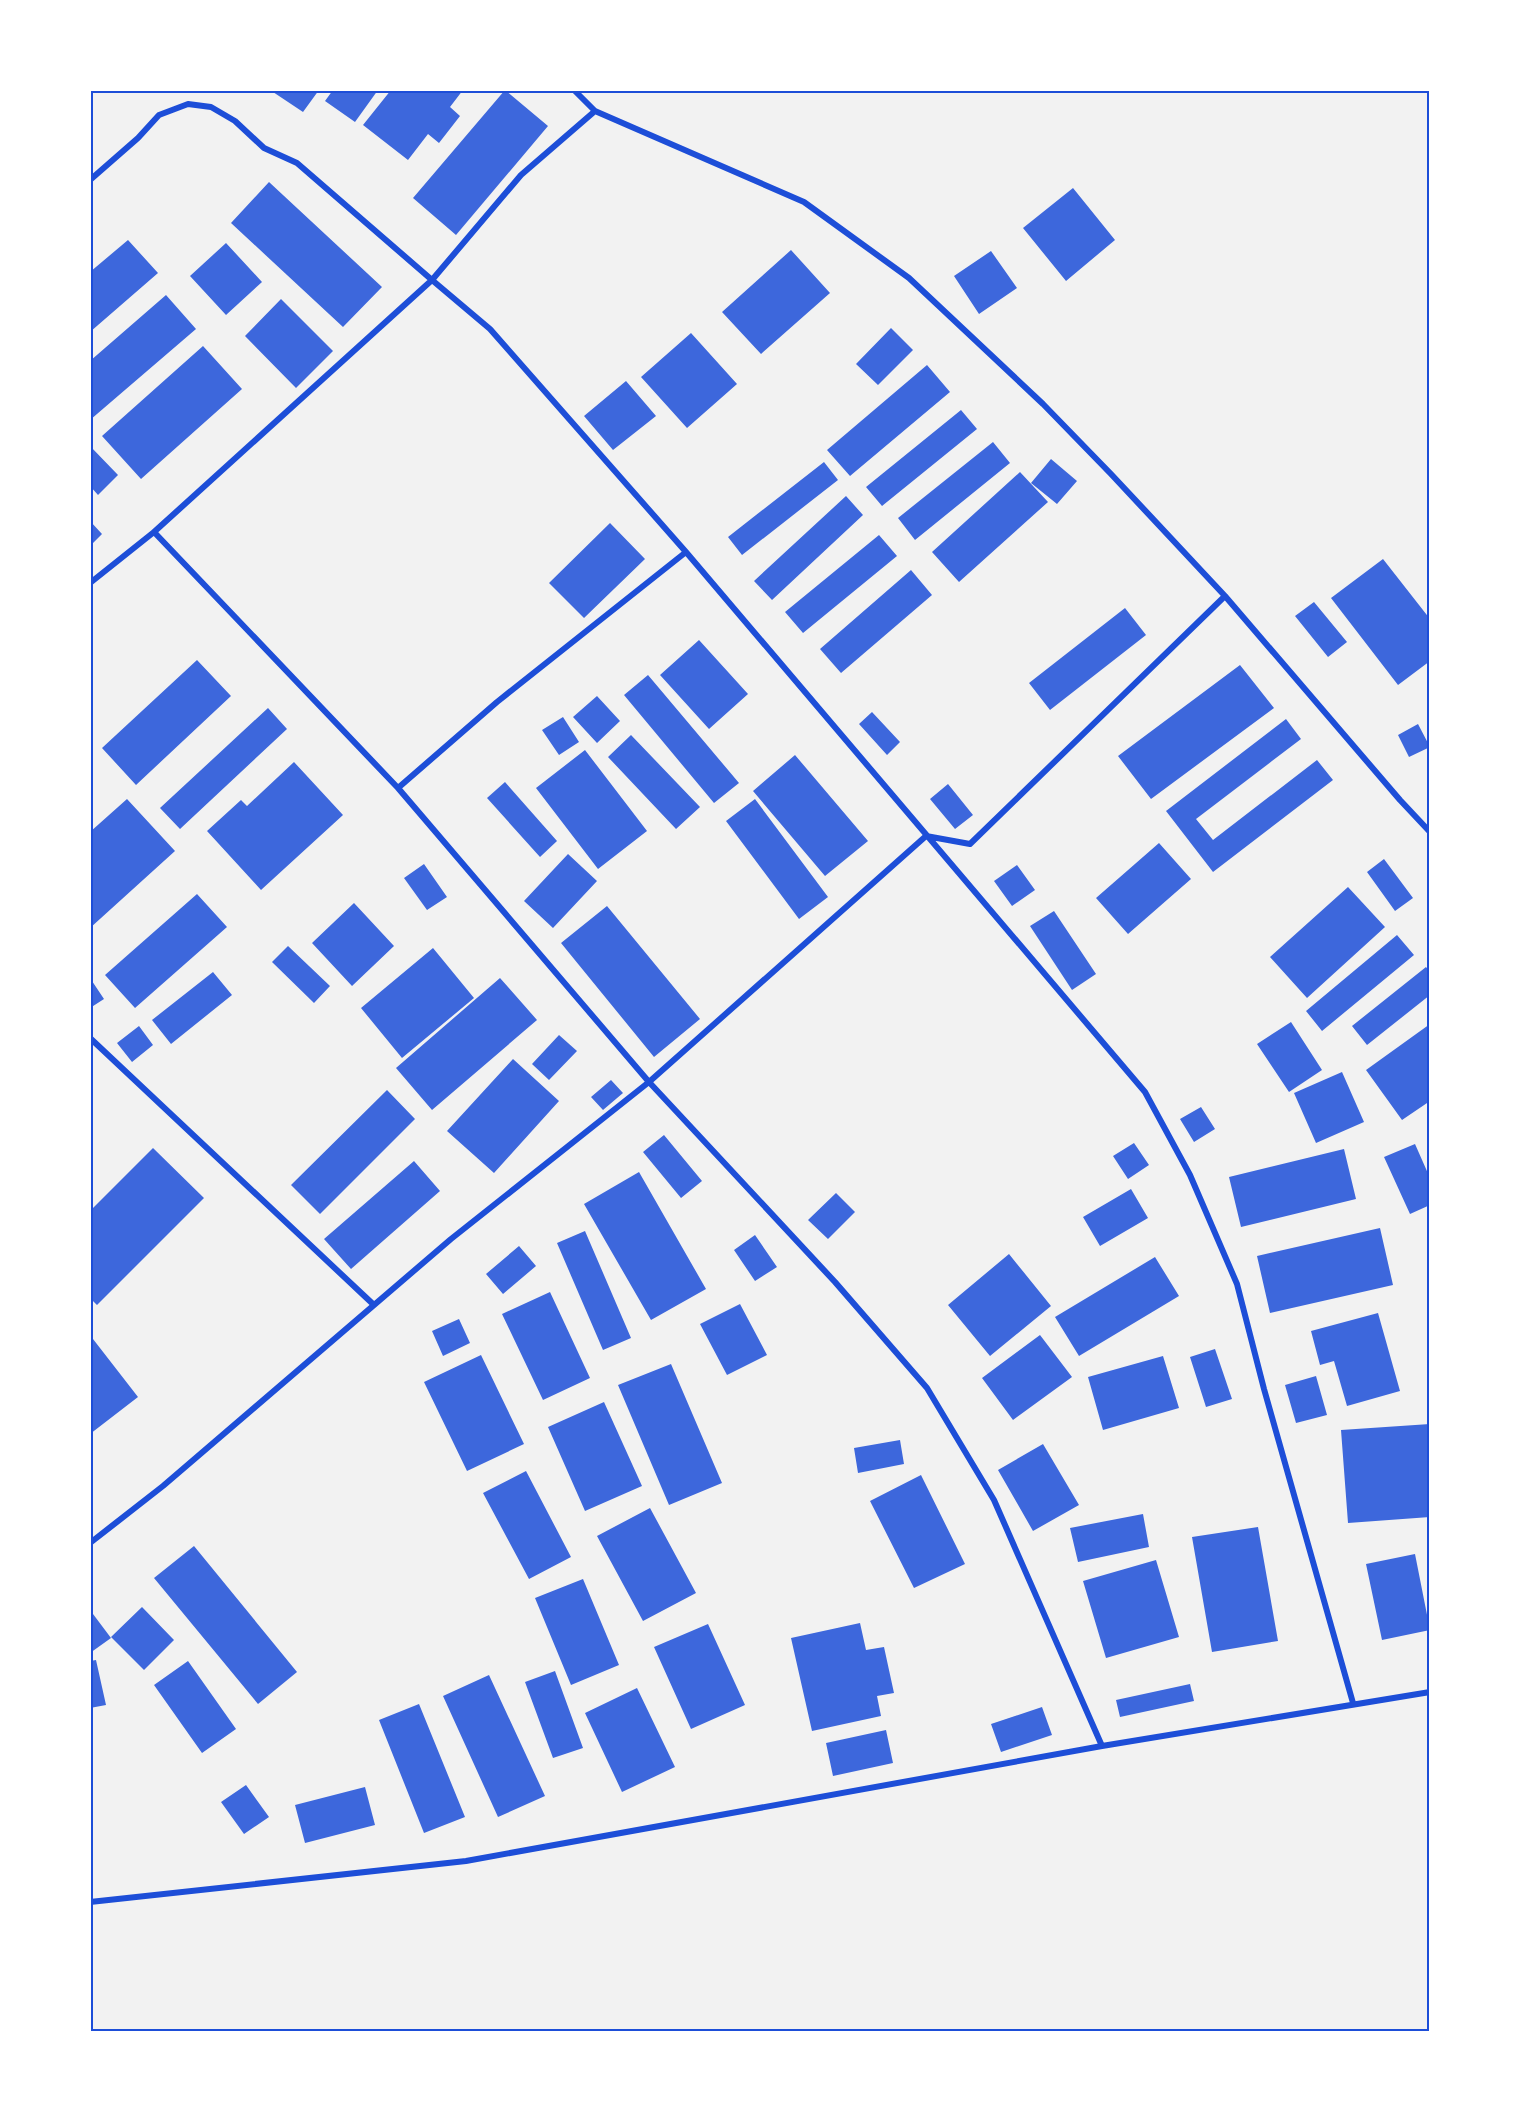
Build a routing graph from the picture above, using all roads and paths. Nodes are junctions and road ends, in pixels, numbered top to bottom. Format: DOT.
graph roads {
  1 [pos="574,90"];
  2 [pos="595,111"];
  3 [pos="90,180"];
  4 [pos="432,280"];
  5 [pos="154,532"];
  6 [pos="686,552"];
  7 [pos="90,583"];
  8 [pos="1225,596"];
  9 [pos="398,788"];
  10 [pos="1430,832"];
  11 [pos="926,836"];
  12 [pos="90,1038"];
  13 [pos="650,1082"];
  14 [pos="374,1305"];
  15 [pos="90,1543"];
  16 [pos="1430,1692"];
  17 [pos="1353,1703"];
  18 [pos="1102,1746"];
  19 [pos="90,1902"];
  1 -- 2 [label="street"];
  2 -- 4 [label="street"];
  2 -- 8 [label="street"];
  3 -- 4 [label="street"];
  4 -- 5 [label="street"];
  4 -- 6 [label="street"];
  5 -- 7 [label="street"];
  5 -- 9 [label="street"];
  6 -- 9 [label="street"];
  6 -- 11 [label="street"];
  8 -- 10 [label="street"];
  8 -- 11 [label="street"];
  9 -- 13 [label="street"];
  11 -- 13 [label="street"];
  11 -- 17 [label="street"];
  12 -- 14 [label="street"];
  13 -- 14 [label="street"];
  13 -- 18 [label="street"];
  14 -- 15 [label="street"];
  16 -- 17 [label="street"];
  17 -- 18 [label="street"];
  18 -- 19 [label="street"];
}
